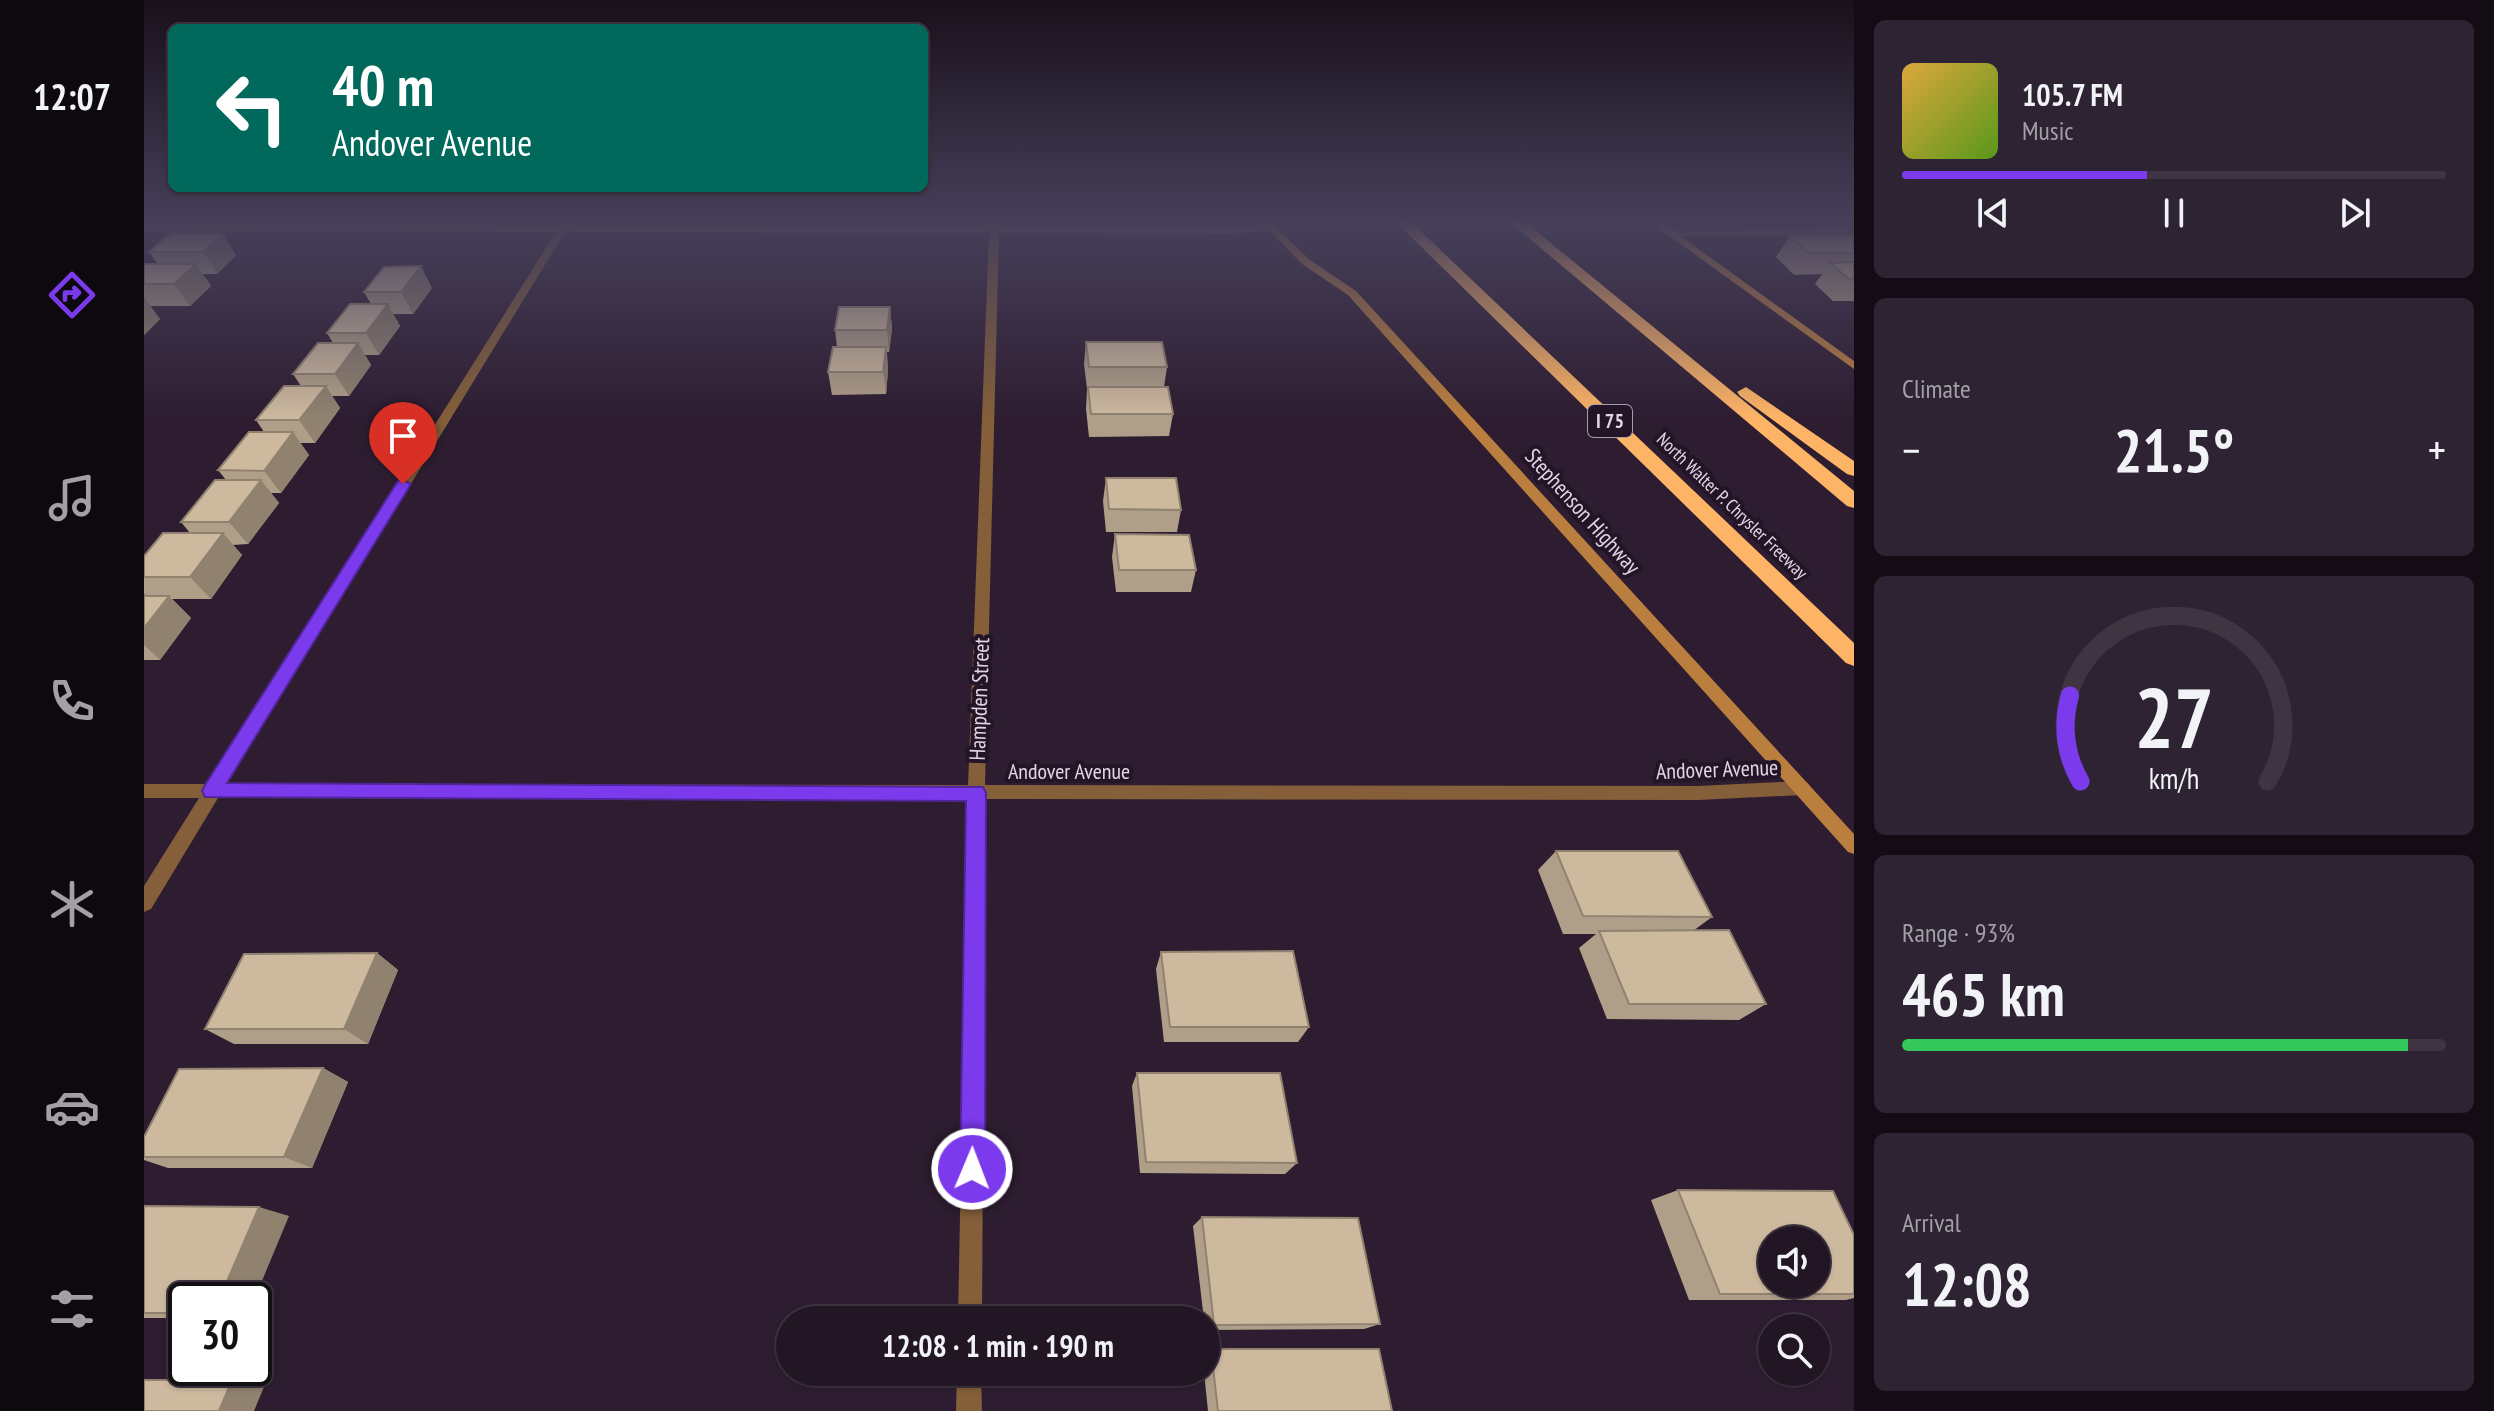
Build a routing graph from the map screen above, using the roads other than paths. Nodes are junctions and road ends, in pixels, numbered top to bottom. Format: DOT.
graph roads {
  1 [pos="526,288"];
  2 [pos="992,288"];
  3 [pos="1344,288"];
  4 [pos="1471,288"];
  5 [pos="1597,288"];
  6 [pos="1603,288"];
  7 [pos="1746,288"];
  8 [pos="1854,366"];
  9 [pos="1854,470"];
  10 [pos="1854,501"];
  11 [pos="1854,657"];
  12 [pos="1802,788"];
  13 [pos="144,791"];
  14 [pos="212,791"];
  15 [pos="976,793"];
  16 [pos="1854,846"];
  17 [pos="144,903"];
  18 [pos="970,1306"];
  19 [pos="969,1386"];
  20 [pos="969,1411"];
  1 -- 14 [label="street"];
  2 -- 15 [label="street, Hampden Street"];
  3 -- 12 [label="main road, Stephenson Highway"];
  4 -- 11 [label="highway, North Walter P. Chrysler Freeway / I 75"];
  5 -- 10 [label="highway"];
  6 -- 9 [label="highway"];
  7 -- 8 [label="main road"];
  12 -- 15 [label="street, Andover Avenue"];
  12 -- 16 [label="main road, Stephenson Highway"];
  13 -- 14 [label="street, Andover Avenue"];
  14 -- 15 [label="street, Andover Avenue"];
  14 -- 17 [label="street"];
  15 -- 18 [label="street, Hampden Street"];
  19 -- 20 [label="street"];
}
